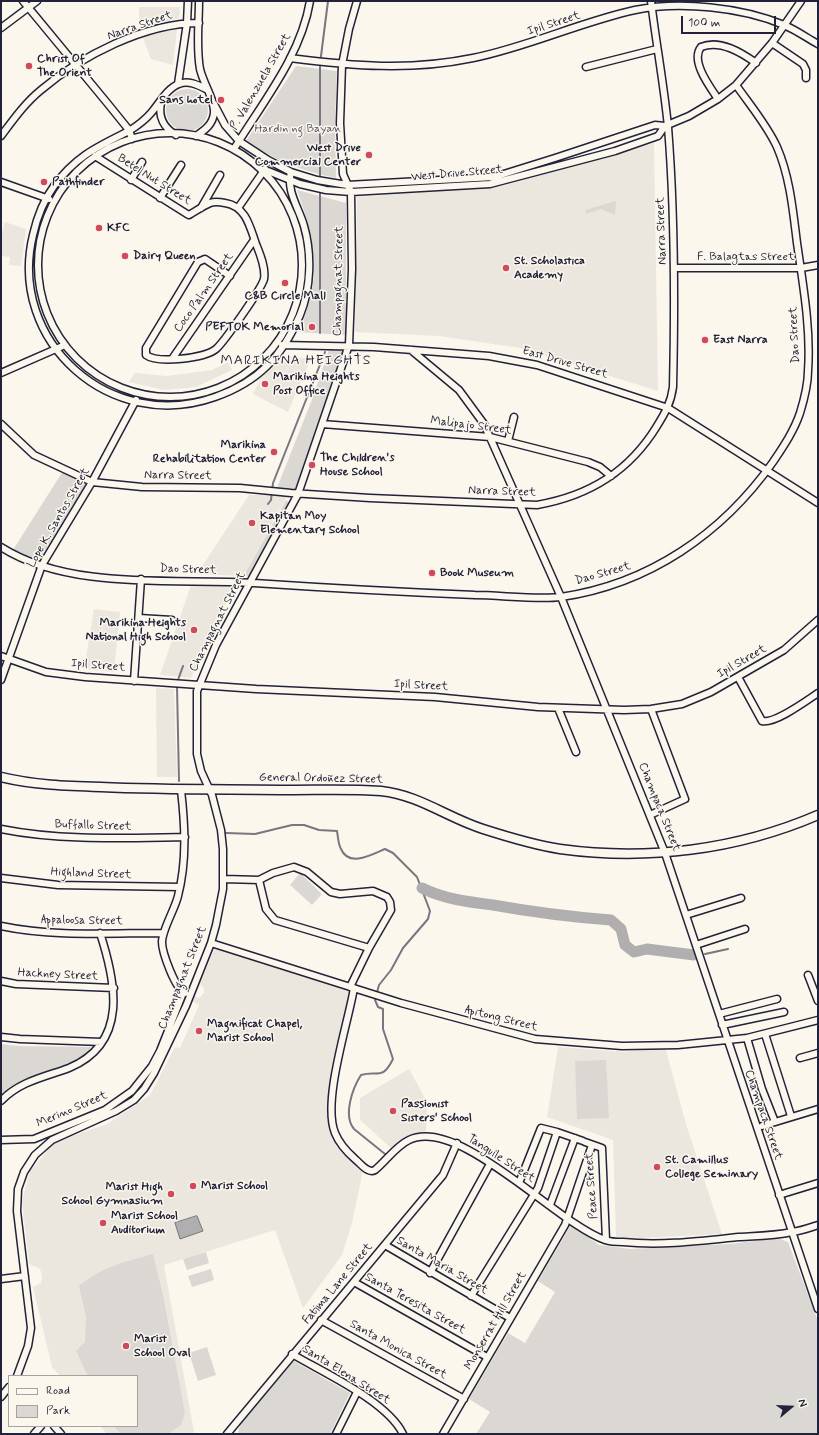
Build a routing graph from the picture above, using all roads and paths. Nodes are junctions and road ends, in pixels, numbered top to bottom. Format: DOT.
graph roads {
  1 [pos="23,1"];
  2 [pos="38,1"];
  3 [pos="188,1"];
  4 [pos="199,1"];
  5 [pos="310,1"];
  6 [pos="357,1"];
  7 [pos="651,1"];
  8 [pos="801,1"];
  9 [pos="29,8"];
  10 [pos="652,8"];
  11 [pos="187,23"];
  12 [pos="198,23"];
  13 [pos="784,25"];
  14 [pos="1,28"];
  15 [pos="772,43"];
  16 [pos="818,44"];
  17 [pos="657,49"];
  18 [pos="290,58"];
  19 [pos="756,63"];
  20 [pos="76,65"];
  21 [pos="342,65"];
  22 [pos="586,67"];
  23 [pos="806,78"];
  24 [pos="178,84"];
  25 [pos="736,86"];
  26 [pos="206,89"];
  27 [pos="718,99"];
  28 [pos="161,102"];
  29 [pos="214,104"];
  30 [pos="666,126"];
  31 [pos="129,130"];
  32 [pos="176,135"];
  33 [pos="1,136"];
  34 [pos="196,136"];
  35 [pos="132,139"];
  36 [pos="240,141"];
  37 [pos="234,149"];
  38 [pos="95,156"];
  39 [pos="142,162"];
  40 [pos="181,164"];
  41 [pos="265,169"];
  42 [pos="290,171"];
  43 [pos="220,175"];
  44 [pos="286,179"];
  45 [pos="131,180"];
  46 [pos="1,182"];
  47 [pos="347,185"];
  48 [pos="278,188"];
  49 [pos="351,192"];
  50 [pos="46,198"];
  51 [pos="160,198"];
  52 [pos="54,201"];
  53 [pos="201,208"];
  54 [pos="238,208"];
  55 [pos="254,240"];
  56 [pos="818,265"];
  57 [pos="675,268"];
  58 [pos="801,268"];
  59 [pos="230,276"];
  60 [pos="277,343"];
  61 [pos="65,345"];
  62 [pos="349,345"];
  63 [pos="284,346"];
  64 [pos="56,350"];
  65 [pos="411,350"];
  66 [pos="172,359"];
  67 [pos="1,373"];
  68 [pos="236,378"];
  69 [pos="241,386"];
  70 [pos="138,395"];
  71 [pos="135,403"];
  72 [pos="668,408"];
  73 [pos="514,417"];
  74 [pos="1,424"];
  75 [pos="322,424"];
  76 [pos="490,437"];
  77 [pos="508,441"];
  78 [pos="767,470"];
  79 [pos="611,476"];
  80 [pos="92,482"];
  81 [pos="298,494"];
  82 [pos="518,503"];
  83 [pos="818,503"];
  84 [pos="1,547"];
  85 [pos="42,565"];
  86 [pos="141,579"];
  87 [pos="250,583"];
  88 [pos="561,597"];
  89 [pos="139,618"];
  90 [pos="172,620"];
  91 [pos="818,620"];
  92 [pos="1,656"];
  93 [pos="8,659"];
  94 [pos="738,677"];
  95 [pos="1,680"];
  96 [pos="134,681"];
  97 [pos="199,685"];
  98 [pos="818,693"];
  99 [pos="558,708"];
  100 [pos="650,709"];
  101 [pos="608,711"];
  102 [pos="576,752"];
  103 [pos="1,778"];
  104 [pos="210,788"];
  105 [pos="181,790"];
  106 [pos="650,815"];
  107 [pos="818,815"];
  108 [pos="1,830"];
  109 [pos="185,837"];
  110 [pos="665,853"];
  111 [pos="1,878"];
  112 [pos="224,879"];
  113 [pos="259,880"];
  114 [pos="180,887"];
  115 [pos="741,898"];
  116 [pos="686,915"];
  117 [pos="1,926"];
  118 [pos="745,930"];
  119 [pos="100,933"];
  120 [pos="163,933"];
  121 [pos="211,943"];
  122 [pos="696,945"];
  123 [pos="369,948"];
  124 [pos="808,974"];
  125 [pos="1,981"];
  126 [pos="352,987"];
  127 [pos="114,988"];
  128 [pos="183,992"];
  129 [pos="190,996"];
  130 [pos="777,999"];
  131 [pos="818,1001"];
  132 [pos="784,1012"];
  133 [pos="719,1014"];
  134 [pos="818,1020"];
  135 [pos="722,1025"];
  136 [pos="765,1034"];
  137 [pos="1,1037"];
  138 [pos="747,1038"];
  139 [pos="727,1041"];
  140 [pos="102,1042"];
  141 [pos="818,1053"];
  142 [pos="800,1058"];
  143 [pos="1,1100"];
  144 [pos="818,1109"];
  145 [pos="791,1116"];
  146 [pos="775,1122"];
  147 [pos="762,1126"];
  148 [pos="557,1132"];
  149 [pos="575,1138"];
  150 [pos="1,1140"];
  151 [pos="456,1143"];
  152 [pos="592,1145"];
  153 [pos="490,1164"];
  154 [pos="519,1183"];
  155 [pos="818,1183"];
  156 [pos="534,1194"];
  157 [pos="779,1195"];
  158 [pos="551,1203"];
  159 [pos="568,1218"];
  160 [pos="818,1225"];
  161 [pos="791,1233"];
  162 [pos="606,1240"];
  163 [pos="385,1246"];
  164 [pos="430,1272"];
  165 [pos="25,1276"];
  166 [pos="1,1279"];
  167 [pos="354,1282"];
  168 [pos="818,1288"];
  169 [pos="811,1291"];
  170 [pos="471,1296"];
  171 [pos="818,1309"];
  172 [pos="510,1318"];
  173 [pos="321,1320"];
  174 [pos="292,1354"];
  175 [pos="487,1357"];
  176 [pos="17,1375"];
  177 [pos="8,1388"];
  178 [pos="357,1392"];
  179 [pos="1,1397"];
  180 [pos="464,1399"];
  181 [pos="229,1433"];
  182 [pos="336,1434"];
  183 [pos="403,1434"];
  184 [pos="443,1434"];
  1 -- 9 [label="street"];
  2 -- 9 [label="street"];
  3 -- 11 [label="street"];
  4 -- 12 [label="street"];
  5 -- 18 [label="street, P. Valenzuela Street"];
  6 -- 21 [label="street, Champagnat Street"];
  7 -- 10 [label="street, Narra Street"];
  8 -- 13 [label="street, West Drive Street"];
  9 -- 14 [label="street"];
  9 -- 20 [label="street"];
  10 -- 13 [label="street, Ipil Street"];
  10 -- 17 [label="street, Narra Street"];
  10 -- 21 [label="street, Ipil Street"];
  11 -- 12 [label="street, Narra Street"];
  11 -- 20 [label="street, Narra Street"];
  11 -- 24 [label="street"];
  12 -- 26 [label="street"];
  13 -- 15 [label="street, West Drive Street"];
  13 -- 16 [label="street, Ipil Street"];
  15 -- 19 [label="street, West Drive Street"];
  15 -- 23 [label="street"];
  17 -- 22 [label="street"];
  17 -- 30 [label="street, Narra Street"];
  18 -- 21 [label="street, Ipil Street"];
  18 -- 36 [label="street, P. Valenzuela Street"];
  19 -- 25 [label="street, West Drive Street"];
  19 -- 27 [label="street"];
  20 -- 31 [label="street"];
  20 -- 33 [label="street, Narra Street"];
  21 -- 47 [label="street, Champagnat Street"];
  24 -- 26 [label="street"];
  24 -- 28 [label="street"];
  25 -- 27 [label="street, West Drive Street"];
  25 -- 58 [label="street, Dao Street"];
  26 -- 29 [label="street"];
  27 -- 30 [label="street, West Drive Street"];
  28 -- 31 [label="street"];
  28 -- 32 [label="street"];
  29 -- 34 [label="street"];
  29 -- 36 [label="street, West Drive Street"];
  30 -- 47 [label="street, West Drive Street"];
  30 -- 49 [label="street, West Drive Street"];
  30 -- 57 [label="street, Narra Street"];
  31 -- 35 [label="street"];
  31 -- 50 [label="street"];
  32 -- 34 [label="street"];
  32 -- 35 [label="street"];
  34 -- 37 [label="street, West Drive Street"];
  35 -- 38 [label="street"];
  36 -- 37 [label="street, P. Valenzuela Street"];
  36 -- 42 [label="street, West Drive Street"];
  37 -- 41 [label="street, West Drive Street"];
  38 -- 45 [label="street, Betel Nut Street"];
  38 -- 52 [label="street"];
  39 -- 45 [label="street"];
  40 -- 51 [label="street"];
  41 -- 44 [label="street, West Drive Street"];
  41 -- 48 [label="street"];
  41 -- 54 [label="street"];
  42 -- 44 [label="street"];
  42 -- 47 [label="street, West Drive Street"];
  43 -- 53 [label="street"];
  44 -- 48 [label="street"];
  44 -- 49 [label="street, West Drive Street"];
  44 -- 63 [label="street"];
  45 -- 51 [label="street, Betel Nut Street"];
  46 -- 50 [label="street"];
  47 -- 49 [label="street, Champagnat Street"];
  48 -- 60 [label="street"];
  49 -- 62 [label="street, Champagnat Street"];
  50 -- 52 [label="street"];
  50 -- 64 [label="street"];
  51 -- 53 [label="street, Betel Nut Street"];
  52 -- 61 [label="street"];
  53 -- 54 [label="street"];
  54 -- 55 [label="street"];
  55 -- 59 [label="street, Coco Palm Street"];
  55 -- 66 [label="street"];
  56 -- 58 [label="street, F. Balagtas Street"];
  57 -- 58 [label="street, F. Balagtas Street"];
  57 -- 72 [label="street, Narra Street"];
  58 -- 78 [label="street, Dao Street"];
  59 -- 66 [label="street, Coco Palm Street"];
  59 -- 66 [label="street"];
  60 -- 63 [label="street, East Drive Street"];
  60 -- 68 [label="street"];
  61 -- 64 [label="street"];
  61 -- 70 [label="street"];
  62 -- 63 [label="street, East Drive Street"];
  62 -- 65 [label="street, East Drive Street"];
  62 -- 75 [label="street, Champagnat Street"];
  63 -- 69 [label="street"];
  64 -- 67 [label="street"];
  64 -- 71 [label="street"];
  65 -- 72 [label="street, East Drive Street"];
  65 -- 76 [label="street, Champaca Street"];
  68 -- 69 [label="street"];
  68 -- 70 [label="street"];
  69 -- 71 [label="street"];
  70 -- 71 [label="street, Lope K. Santos Street"];
  71 -- 80 [label="street, Lope K. Santos Street"];
  72 -- 78 [label="street, East Drive Street"];
  72 -- 79 [label="street, Narra Street"];
  73 -- 77 [label="street"];
  74 -- 80 [label="street, Narra Street"];
  75 -- 76 [label="street, Malipajo Street"];
  75 -- 81 [label="street, Champagnat Street"];
  76 -- 77 [label="street, Malipajo Street"];
  76 -- 82 [label="street, Champaca Street"];
  77 -- 79 [label="street, Malipajo Street"];
  78 -- 83 [label="street, East Drive Street"];
  78 -- 88 [label="street, Dao Street"];
  79 -- 82 [label="street, Narra Street"];
  80 -- 81 [label="street, Narra Street"];
  80 -- 85 [label="street, Lope K. Santos Street"];
  81 -- 82 [label="street, Narra Street"];
  81 -- 87 [label="street, Champagnat Street"];
  82 -- 88 [label="street, Champaca Street"];
  84 -- 85 [label="street, Dao Street"];
  85 -- 86 [label="street, Dao Street"];
  85 -- 93 [label="street, Lope K. Santos Street"];
  86 -- 87 [label="street, Dao Street"];
  86 -- 89 [label="street"];
  87 -- 88 [label="street, Dao Street"];
  87 -- 97 [label="street, Champagnat Street"];
  88 -- 101 [label="street, Champaca Street"];
  89 -- 90 [label="street"];
  89 -- 96 [label="street"];
  91 -- 94 [label="street, Ipil Street"];
  92 -- 93 [label="street, Ipil Street"];
  93 -- 95 [label="street, Lope K. Santos Street"];
  93 -- 96 [label="street, Ipil Street"];
  94 -- 98 [label="street"];
  94 -- 100 [label="street, Ipil Street"];
  96 -- 97 [label="street, Ipil Street"];
  97 -- 99 [label="street, Ipil Street"];
  97 -- 104 [label="street, Champagnat Street"];
  99 -- 101 [label="street, Ipil Street"];
  99 -- 102 [label="street"];
  100 -- 101 [label="street, Ipil Street"];
  100 -- 106 [label="street"];
  101 -- 106 [label="street, Champaca Street"];
  103 -- 105 [label="main road, General Ordoñez Street"];
  104 -- 105 [label="main road, General Ordoñez Street"];
  104 -- 110 [label="main road, General Ordoñez Street"];
  104 -- 112 [label="street, Champagnat Street"];
  105 -- 109 [label="street"];
  106 -- 110 [label="street, Champaca Street"];
  107 -- 110 [label="main road, General Ordoñez Street"];
  108 -- 109 [label="street, Buffallo Street"];
  109 -- 114 [label="street"];
  110 -- 116 [label="street, Champaca Street"];
  111 -- 114 [label="street, Highland Street"];
  112 -- 113 [label="street"];
  112 -- 121 [label="street, Champagnat Street"];
  113 -- 123 [label="street"];
  113 -- 123 [label="street"];
  114 -- 120 [label="street"];
  115 -- 116 [label="street"];
  116 -- 122 [label="street, Champaca Street"];
  117 -- 119 [label="street, Appaloosa Street"];
  118 -- 122 [label="street"];
  119 -- 120 [label="street, Appaloosa Street"];
  119 -- 127 [label="street"];
  120 -- 128 [label="street"];
  121 -- 126 [label="street, Apitong Street"];
  121 -- 129 [label="street, Champagnat Street"];
  122 -- 133 [label="street, Champaca Street"];
  123 -- 126 [label="street"];
  124 -- 131 [label="street"];
  125 -- 127 [label="street, Hackney Street"];
  126 -- 139 [label="street, Apitong Street"];
  126 -- 151 [label="street, Tanguile Street"];
  127 -- 140 [label="street"];
  128 -- 129 [label="street"];
  128 -- 150 [label="street, Merino Street"];
  129 -- 165 [label="street, Champagnat Street"];
  130 -- 133 [label="street"];
  132 -- 135 [label="street"];
  133 -- 135 [label="street, Champaca Street"];
  134 -- 136 [label="street, Apitong Street"];
  135 -- 139 [label="street, Champaca Street"];
  136 -- 138 [label="street, Apitong Street"];
  136 -- 145 [label="street"];
  137 -- 140 [label="street"];
  138 -- 139 [label="street, Apitong Street"];
  138 -- 146 [label="street"];
  139 -- 157 [label="street, Champaca Street"];
  140 -- 143 [label="street"];
  141 -- 142 [label="street"];
  144 -- 145 [label="street"];
  145 -- 146 [label="street"];
  146 -- 147 [label="street"];
  148 -- 149 [label="street, Peace Street"];
  148 -- 154 [label="street, Peace Street"];
  148 -- 156 [label="street"];
  149 -- 152 [label="street, Peace Street"];
  149 -- 158 [label="street"];
  151 -- 153 [label="street, Tanguile Street"];
  151 -- 163 [label="street, Fatima Lane Street"];
  152 -- 159 [label="street, Monserrat Hill Street"];
  152 -- 162 [label="street, Peace Street"];
  153 -- 154 [label="street, Tanguile Street"];
  153 -- 164 [label="street"];
  154 -- 156 [label="street, Tanguile Street"];
  155 -- 157 [label="street"];
  156 -- 158 [label="street, Tanguile Street"];
  156 -- 170 [label="street"];
  157 -- 161 [label="street, Champaca Street"];
  158 -- 159 [label="street, Tanguile Street"];
  159 -- 162 [label="street, Tanguile Street"];
  159 -- 172 [label="street, Monserrat Hill Street"];
  160 -- 161 [label="street, Tanguile Street"];
  161 -- 162 [label="street, Tanguile Street"];
  161 -- 169 [label="street, Champaca Street"];
  163 -- 164 [label="street, Santa Maria Street"];
  163 -- 167 [label="street, Fatima Lane Street"];
  164 -- 170 [label="street, Santa Maria Street"];
  165 -- 166 [label="street"];
  165 -- 176 [label="street, Champagnat Street"];
  167 -- 173 [label="street, Fatima Lane Street"];
  167 -- 175 [label="street, Santa Teresita Street"];
  168 -- 169 [label="street"];
  169 -- 171 [label="street, Champaca Street"];
  170 -- 172 [label="street, Santa Maria Street"];
  172 -- 175 [label="street, Monserrat Hill Street"];
  173 -- 174 [label="street, Fatima Lane Street"];
  173 -- 180 [label="street, Santa Monica Street"];
  174 -- 178 [label="street, Santa Elena Street"];
  174 -- 181 [label="street, Fatima Lane Street"];
  175 -- 180 [label="street, Monserrat Hill Street"];
  177 -- 179 [label="street"];
  178 -- 182 [label="street"];
  178 -- 183 [label="street, Santa Elena Street"];
  180 -- 184 [label="street, Monserrat Hill Street"];
}
